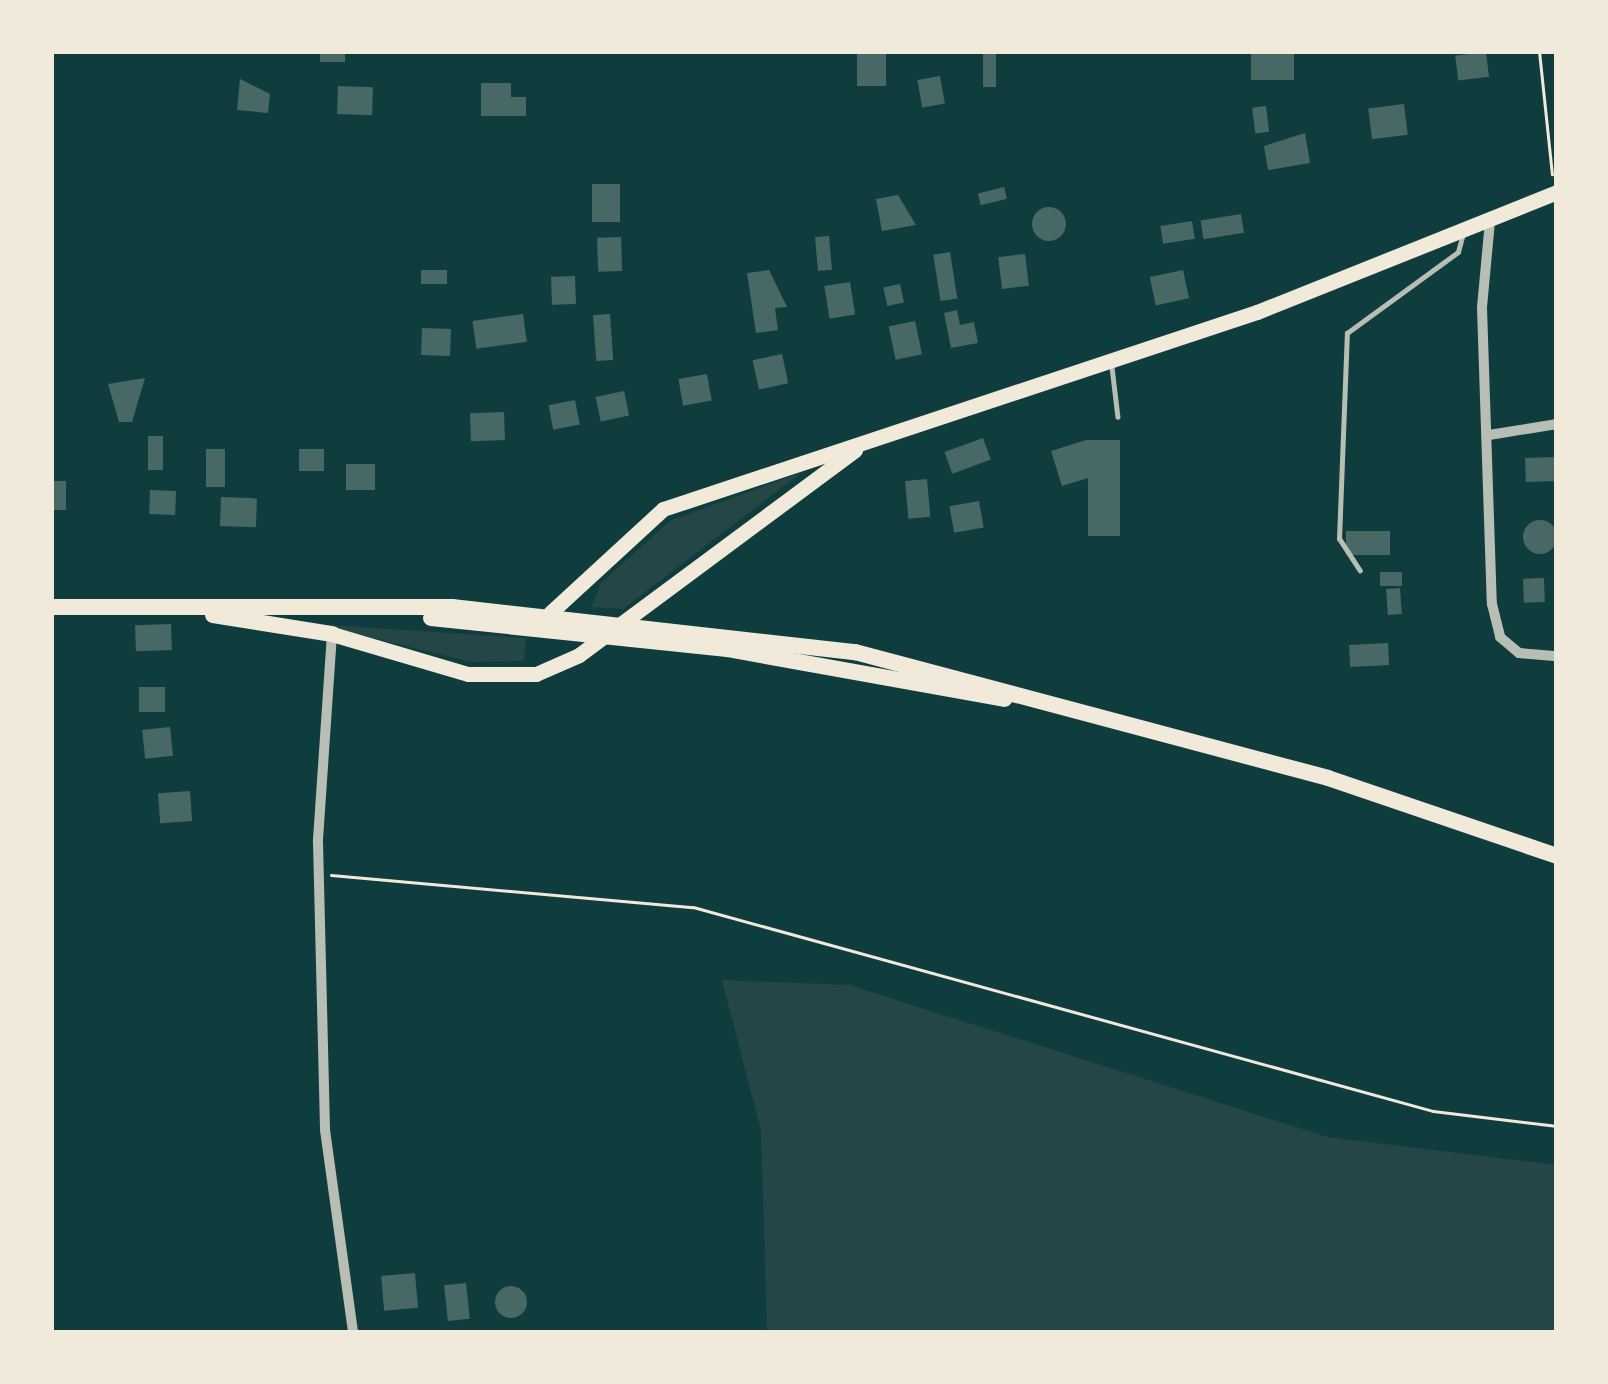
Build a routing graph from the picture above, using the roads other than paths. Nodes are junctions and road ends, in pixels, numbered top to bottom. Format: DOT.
graph roads {
  1 [pos="1556,193"];
  2 [pos="1490,221"];
  3 [pos="1463,232"];
  4 [pos="1112,361"];
  5 [pos="1118,417"];
  6 [pos="1557,424"];
  7 [pos="1489,435"];
  8 [pos="867,442"];
  9 [pos="1360,571"];
  10 [pos="135,606"];
  11 [pos="51,607"];
  12 [pos="550,621"];
  13 [pos="332,634"];
  14 [pos="1557,656"];
  15 [pos="1071,710"];
  16 [pos="1557,856"];
  17 [pos="353,1333"];
  1 -- 2 [label="main road"];
  2 -- 3 [label="main road"];
  2 -- 7 [label="street"];
  3 -- 4 [label="main road"];
  3 -- 9 [label="lane"];
  4 -- 5 [label="lane"];
  4 -- 8 [label="main road"];
  6 -- 7 [label="street"];
  7 -- 14 [label="street"];
  8 -- 12 [label="main road"];
  8 -- 13 [label="main road"];
  10 -- 11 [label="main road"];
  10 -- 12 [label="main road"];
  10 -- 13 [label="main road"];
  12 -- 15 [label="main road"];
  12 -- 15 [label="main road"];
  13 -- 17 [label="street"];
  15 -- 16 [label="main road"];
}
